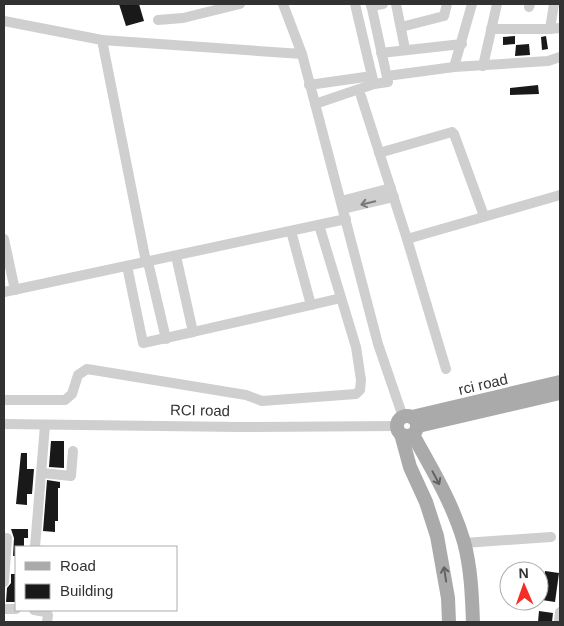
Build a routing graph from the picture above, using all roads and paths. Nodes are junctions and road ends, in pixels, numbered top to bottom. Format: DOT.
graph roads {
  1 [pos="240,4"];
  2 [pos="283,4"];
  3 [pos="355,4"];
  4 [pos="383,4"];
  5 [pos="396,4"];
  6 [pos="447,4"];
  7 [pos="472,4"];
  8 [pos="497,4"];
  9 [pos="554,4"];
  10 [pos="371,5"];
  11 [pos="158,20"];
  12 [pos="4,22"];
  13 [pos="401,27"];
  14 [pos="555,28"];
  15 [pos="491,29"];
  16 [pos="102,40"];
  17 [pos="462,44"];
  18 [pos="405,49"];
  19 [pos="381,53"];
  20 [pos="302,54"];
  21 [pos="560,57"];
  22 [pos="483,66"];
  23 [pos="454,67"];
  24 [pos="387,76"];
  25 [pos="373,80"];
  26 [pos="309,85"];
  27 [pos="361,96"];
  28 [pos="315,104"];
  29 [pos="379,153"];
  30 [pos="392,193"];
  31 [pos="560,195"];
  32 [pos="343,210"];
  33 [pos="484,216"];
  34 [pos="319,225"];
  35 [pos="291,231"];
  36 [pos="4,239"];
  37 [pos="407,239"];
  38 [pos="176,256"];
  39 [pos="147,262"];
  40 [pos="127,266"];
  41 [pos="15,290"];
  42 [pos="4,292"];
  43 [pos="341,298"];
  44 [pos="311,305"];
  45 [pos="193,332"];
  46 [pos="166,339"];
  47 [pos="446,369"];
  48 [pos="560,382"];
  49 [pos="560,393"];
  50 [pos="4,400"];
  51 [pos="4,424"];
  52 [pos="45,425"];
  53 [pos="407,426"];
  54 [pos="73,451"];
  55 [pos="42,473"];
  56 [pos="551,537"];
  57 [pos="7,538"];
  58 [pos="464,543"];
  59 [pos="35,546"];
  60 [pos="4,582"];
  61 [pos="40,611"];
  62 [pos="560,612"];
  63 [pos="47,622"];
  64 [pos="449,622"];
  65 [pos="473,622"];
  66 [pos="559,622"];
  1 -- 11 [label="street"];
  2 -- 20 [label="street"];
  3 -- 25 [label="street"];
  4 -- 10 [label="street"];
  5 -- 13 [label="street"];
  6 -- 13 [label="street"];
  7 -- 17 [label="street"];
  8 -- 15 [label="street"];
  9 -- 14 [label="street"];
  10 -- 19 [label="street"];
  12 -- 16 [label="street"];
  13 -- 18 [label="street"];
  14 -- 15 [label="street"];
  15 -- 22 [label="street"];
  16 -- 20 [label="street"];
  16 -- 39 [label="street"];
  17 -- 18 [label="street"];
  17 -- 23 [label="street"];
  18 -- 19 [label="street"];
  19 -- 24 [label="street"];
  20 -- 26 [label="street"];
  21 -- 22 [label="street"];
  22 -- 23 [label="street"];
  23 -- 24 [label="street"];
  24 -- 25 [label="street"];
  25 -- 26 [label="street"];
  25 -- 28 [label="street"];
  26 -- 28 [label="street"];
  27 -- 29 [label="street"];
  28 -- 32 [label="street"];
  29 -- 30 [label="street"];
  29 -- 33 [label="street"];
  30 -- 32 [label="street"];
  30 -- 37 [label="street"];
  31 -- 33 [label="street"];
  32 -- 34 [label="street"];
  32 -- 53 [label="street"];
  33 -- 37 [label="street"];
  34 -- 35 [label="street"];
  34 -- 43 [label="street"];
  35 -- 38 [label="street"];
  35 -- 44 [label="street"];
  36 -- 41 [label="street"];
  37 -- 47 [label="street"];
  38 -- 39 [label="street"];
  38 -- 45 [label="street"];
  39 -- 40 [label="street"];
  39 -- 46 [label="street"];
  40 -- 41 [label="street"];
  40 -- 46 [label="street"];
  41 -- 42 [label="street"];
  43 -- 44 [label="street"];
  43 -- 50 [label="street"];
  44 -- 45 [label="street"];
  45 -- 46 [label="street"];
  48 -- 53 [label="main road, rci road"];
  49 -- 53 [label="main road, RCI road"];
  51 -- 52 [label="street, RCI road"];
  52 -- 53 [label="street, RCI road"];
  52 -- 55 [label="street"];
  53 -- 58 [label="main road, one-way"];
  64 -- 53 [label="main road, one-way"];
  54 -- 55 [label="street"];
  55 -- 59 [label="street"];
  56 -- 58 [label="street"];
  57 -- 60 [label="street"];
  58 -- 65 [label="main road"];
  61 -- 63 [label="street"];
  62 -- 66 [label="street"];
}
